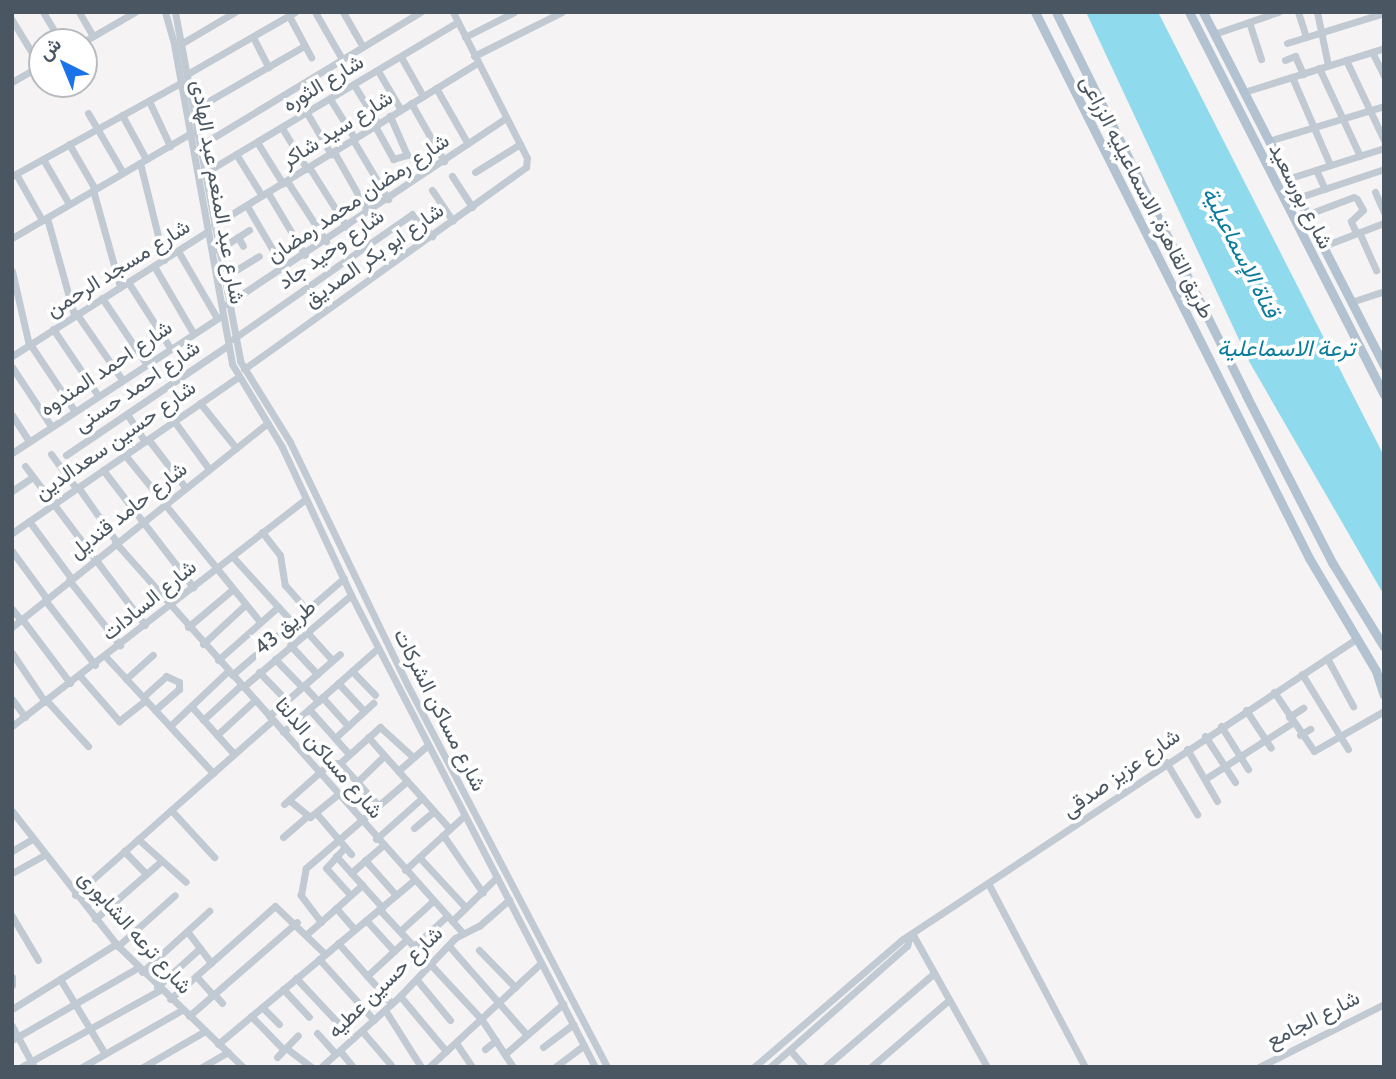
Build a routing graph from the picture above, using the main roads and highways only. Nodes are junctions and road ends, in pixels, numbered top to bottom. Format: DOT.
graph roads {
  1 [pos="1035,12"];
  2 [pos="1056,12"];
  3 [pos="1189,12"];
  4 [pos="1203,12"];
  5 [pos="1380,350"];
  6 [pos="1384,366"];
  7 [pos="1384,394"];
  8 [pos="1316,531"];
  9 [pos="1300,539"];
  10 [pos="1327,552"];
  11 [pos="1309,558"];
  12 [pos="1384,647"];
  13 [pos="1376,671"];
  14 [pos="1384,683"];
  15 [pos="1384,695"];
  1 -- 9 [label="main road, طريق القاهرة, الاسماعيليه الزراعى"];
  2 -- 8 [label="main road, طريق القاهرة, الاسماعيليه الزراعى"];
  3 -- 7 [label="main road, شارع بورسعيد"];
  4 -- 5 [label="main road, شارع بورسعيد"];
  5 -- 6 [label="main road, شارع بورسعيد"];
  8 -- 9 [label="main road"];
  8 -- 10 [label="main road, طريق القاهرة, الاسماعيليه الزراعى"];
  9 -- 11 [label="main road, طريق القاهرة, الاسماعيليه الزراعى"];
  10 -- 11 [label="main road"];
  10 -- 12 [label="main road, طريق القاهرة, الاسماعيليه الزراعى"];
  11 -- 13 [label="main road, طريق القاهرة, الاسماعيليه الزراعى"];
  13 -- 14 [label="main road"];
  13 -- 15 [label="main road, طريق القاهرة, الاسماعيليه الزراعى"];
}
